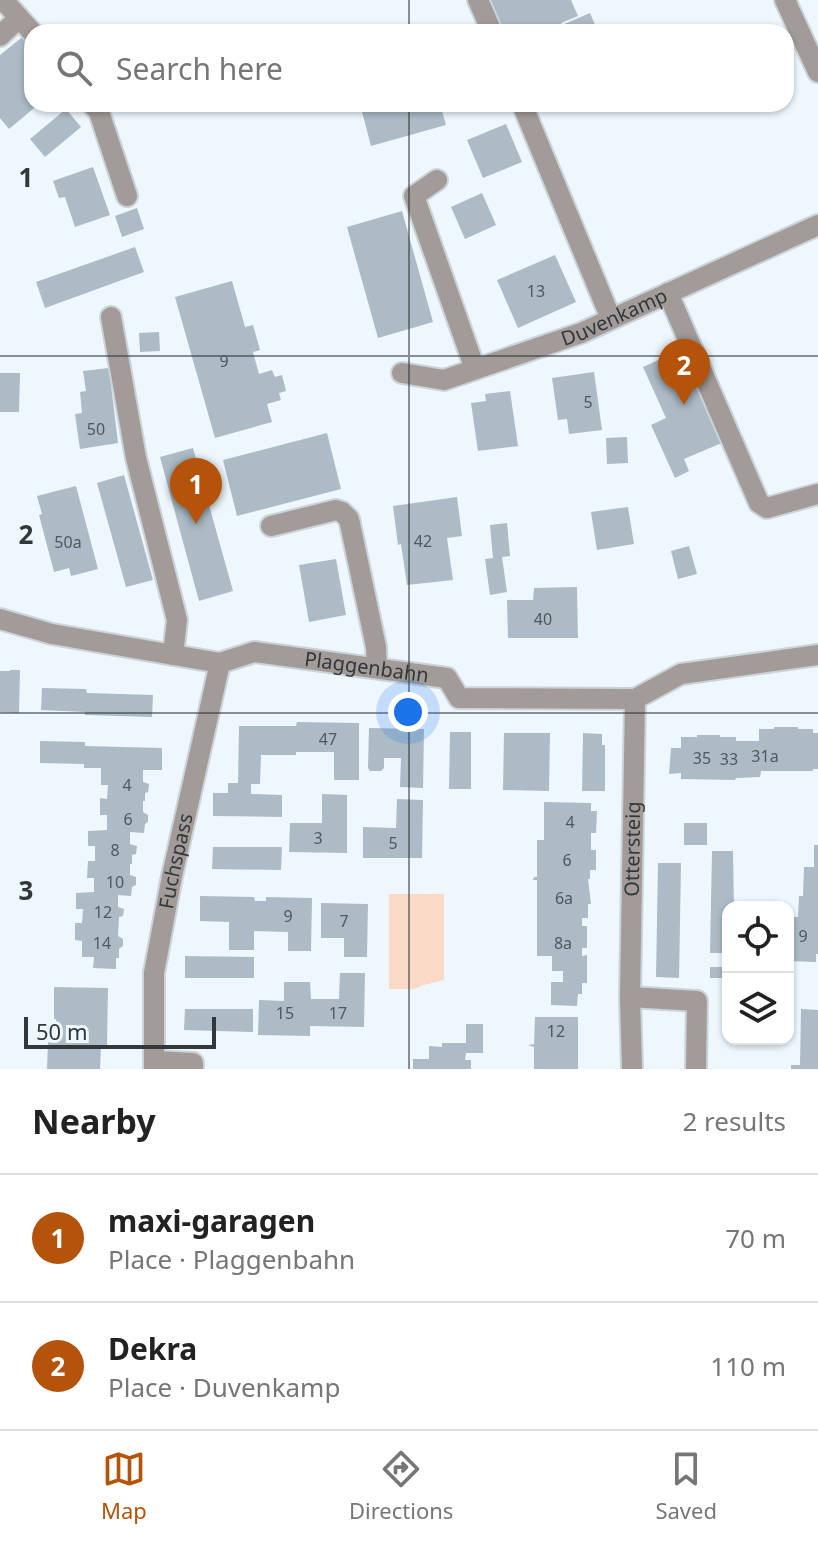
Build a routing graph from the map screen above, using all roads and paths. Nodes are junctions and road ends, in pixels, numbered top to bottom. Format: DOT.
graph roads {
  1 [pos="3,0"];
  2 [pos="478,0"];
  3 [pos="785,0"];
  4 [pos="25,24"];
  5 [pos="488,24"];
  6 [pos="24,26"];
  7 [pos="0,36"];
  8 [pos="818,72"];
  9 [pos="99,112"];
  10 [pos="525,112"];
  11 [pos="437,180"];
  12 [pos="127,196"];
  13 [pos="818,225"];
  14 [pos="668,293"];
  15 [pos="111,317"];
  16 [pos="611,319"];
  17 [pos="475,369"];
  18 [pos="402,373"];
  19 [pos="818,494"];
  20 [pos="271,526"];
  21 [pos="0,619"];
  22 [pos="173,655"];
  23 [pos="818,655"];
  24 [pos="220,663"];
  25 [pos="377,668"];
  26 [pos="635,699"];
  27 [pos="630,997"];
  28 [pos="155,1065"];
  29 [pos="193,1069"];
  30 [pos="632,1069"];
  31 [pos="696,1069"];
  1 -- 4 [label="street"];
  2 -- 5 [label="street"];
  3 -- 8 [label="street"];
  6 -- 7 [label="street"];
  9 -- 12 [label="street"];
  10 -- 16 [label="street"];
  11 -- 17 [label="street"];
  13 -- 14 [label="street, Duvenkamp"];
  14 -- 16 [label="street, Duvenkamp"];
  14 -- 19 [label="street"];
  15 -- 22 [label="street"];
  16 -- 17 [label="street, Duvenkamp"];
  17 -- 18 [label="street, Duvenkamp"];
  20 -- 25 [label="street"];
  21 -- 22 [label="street, Plaggenbahn"];
  22 -- 24 [label="street, Plaggenbahn"];
  23 -- 26 [label="street, Plaggenbahn"];
  24 -- 25 [label="street, Plaggenbahn"];
  24 -- 28 [label="street, Fuchspass"];
  25 -- 26 [label="street, Plaggenbahn"];
  26 -- 27 [label="street, Ottersteig"];
  27 -- 30 [label="street, Ottersteig"];
  27 -- 31 [label="street"];
  28 -- 29 [label="street, Fuchspass"];
}
